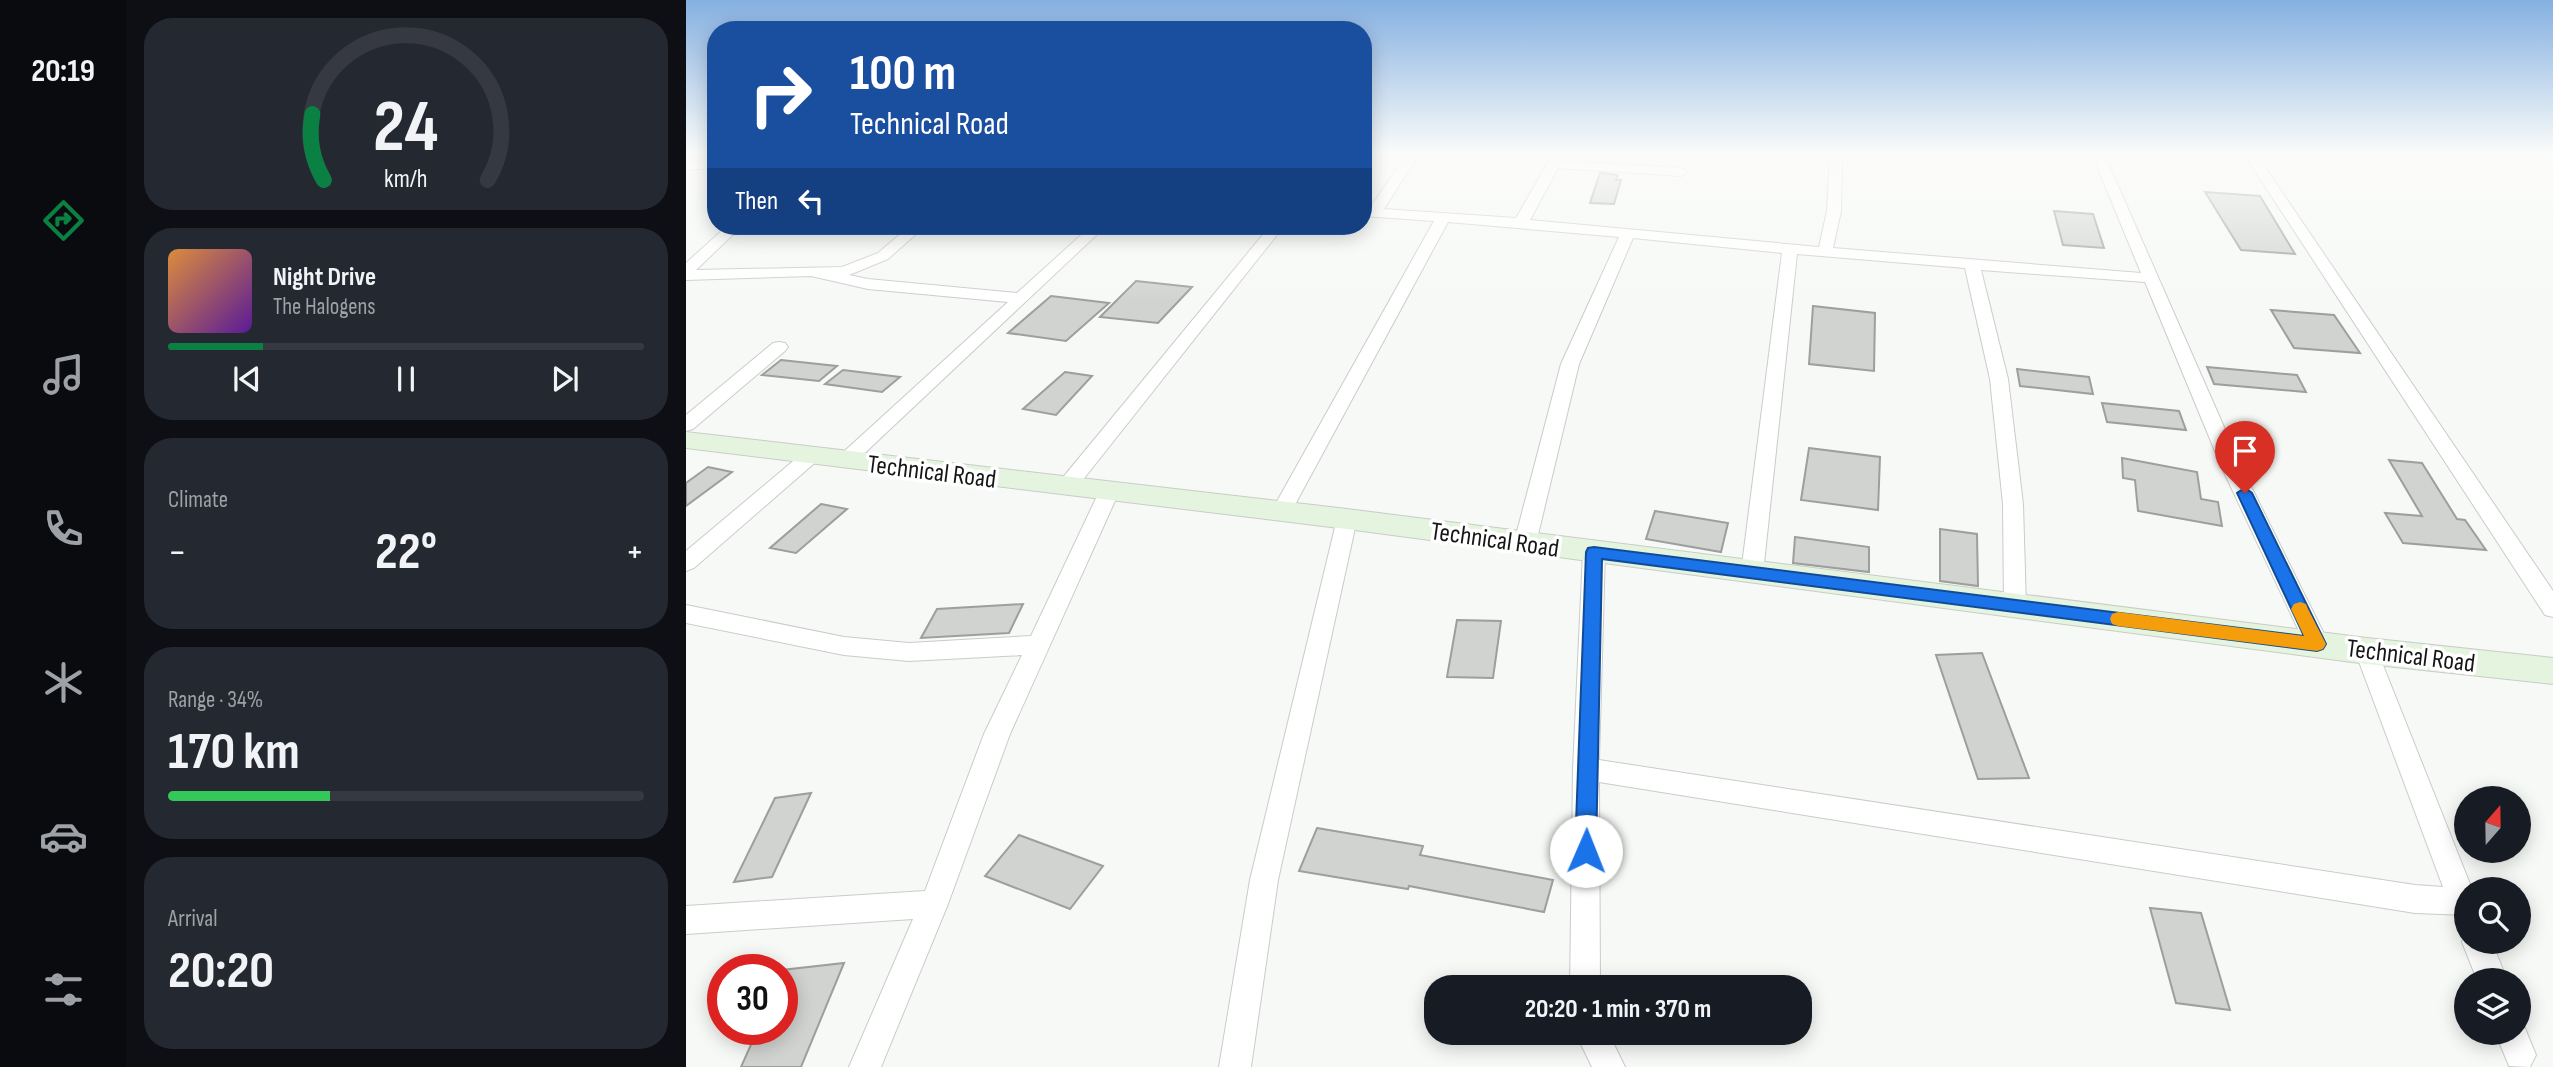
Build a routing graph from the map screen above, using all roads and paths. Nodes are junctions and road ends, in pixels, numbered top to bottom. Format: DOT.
graph roads {
  1 [pos="1532,204"];
  2 [pos="1834,204"];
  3 [pos="2120,204"];
  4 [pos="2283,204"];
  5 [pos="1372,213"];
  6 [pos="1443,218"];
  7 [pos="1521,223"];
  8 [pos="726,235"];
  9 [pos="910,235"];
  10 [pos="1089,235"];
  11 [pos="1270,235"];
  12 [pos="1628,235"];
  13 [pos="1790,248"];
  14 [pos="1825,252"];
  15 [pos="1972,265"];
  16 [pos="686,273"];
  17 [pos="827,274"];
  18 [pos="2152,278"];
  19 [pos="1021,298"];
  20 [pos="779,347"];
  21 [pos="686,425"];
  22 [pos="686,440"];
  23 [pos="811,456"];
  24 [pos="845,461"];
  25 [pos="1067,486"];
  26 [pos="1109,492"];
  27 [pos="1281,512"];
  28 [pos="1347,519"];
  29 [pos="686,541"];
  30 [pos="1525,542"];
  31 [pos="708,544"];
  32 [pos="1594,552"];
  33 [pos="686,563"];
  34 [pos="1752,573"];
  35 [pos="2015,606"];
  36 [pos="2553,610"];
  37 [pos="686,614"];
  38 [pos="2317,644"];
  39 [pos="1038,645"];
  40 [pos="2367,651"];
  41 [pos="2553,671"];
  42 [pos="1586,769"];
  43 [pos="2454,880"];
  44 [pos="934,904"];
  45 [pos="2454,905"];
  46 [pos="686,920"];
  47 [pos="1585,975"];
  48 [pos="1598,1045"];
  49 [pos="865,1067"];
  50 [pos="1235,1067"];
  51 [pos="1609,1067"];
  1 -- 7 [label="street"];
  2 -- 14 [label="street"];
  3 -- 18 [label="street"];
  4 -- 36 [label="street"];
  5 -- 6 [label="street"];
  6 -- 7 [label="street"];
  6 -- 27 [label="street"];
  7 -- 12 [label="street"];
  8 -- 16 [label="street"];
  9 -- 17 [label="street"];
  10 -- 19 [label="street"];
  11 -- 25 [label="street"];
  12 -- 13 [label="street"];
  12 -- 30 [label="street"];
  13 -- 14 [label="street"];
  13 -- 34 [label="street"];
  14 -- 15 [label="street"];
  15 -- 18 [label="street"];
  15 -- 35 [label="street"];
  16 -- 17 [label="street"];
  17 -- 19 [label="street"];
  18 -- 38 [label="street"];
  19 -- 24 [label="street"];
  20 -- 21 [label="street"];
  22 -- 23 [label="street, Technical Road"];
  23 -- 24 [label="street, Technical Road"];
  23 -- 31 [label="street"];
  24 -- 25 [label="street, Technical Road"];
  25 -- 26 [label="street, Technical Road"];
  26 -- 27 [label="street, Technical Road"];
  26 -- 39 [label="street"];
  27 -- 28 [label="street, Technical Road"];
  28 -- 30 [label="street, Technical Road"];
  28 -- 50 [label="street"];
  29 -- 31 [label="street"];
  30 -- 32 [label="street, Technical Road"];
  31 -- 33 [label="street"];
  32 -- 34 [label="street, Technical Road"];
  32 -- 42 [label="street"];
  34 -- 35 [label="street, Technical Road"];
  35 -- 38 [label="street, Technical Road"];
  37 -- 39 [label="street"];
  38 -- 40 [label="street, Technical Road"];
  39 -- 44 [label="street"];
  40 -- 41 [label="street, Technical Road"];
  40 -- 43 [label="street"];
  42 -- 45 [label="street"];
  42 -- 47 [label="street"];
  44 -- 46 [label="street"];
  44 -- 49 [label="street"];
  48 -- 51 [label="street"];
}
